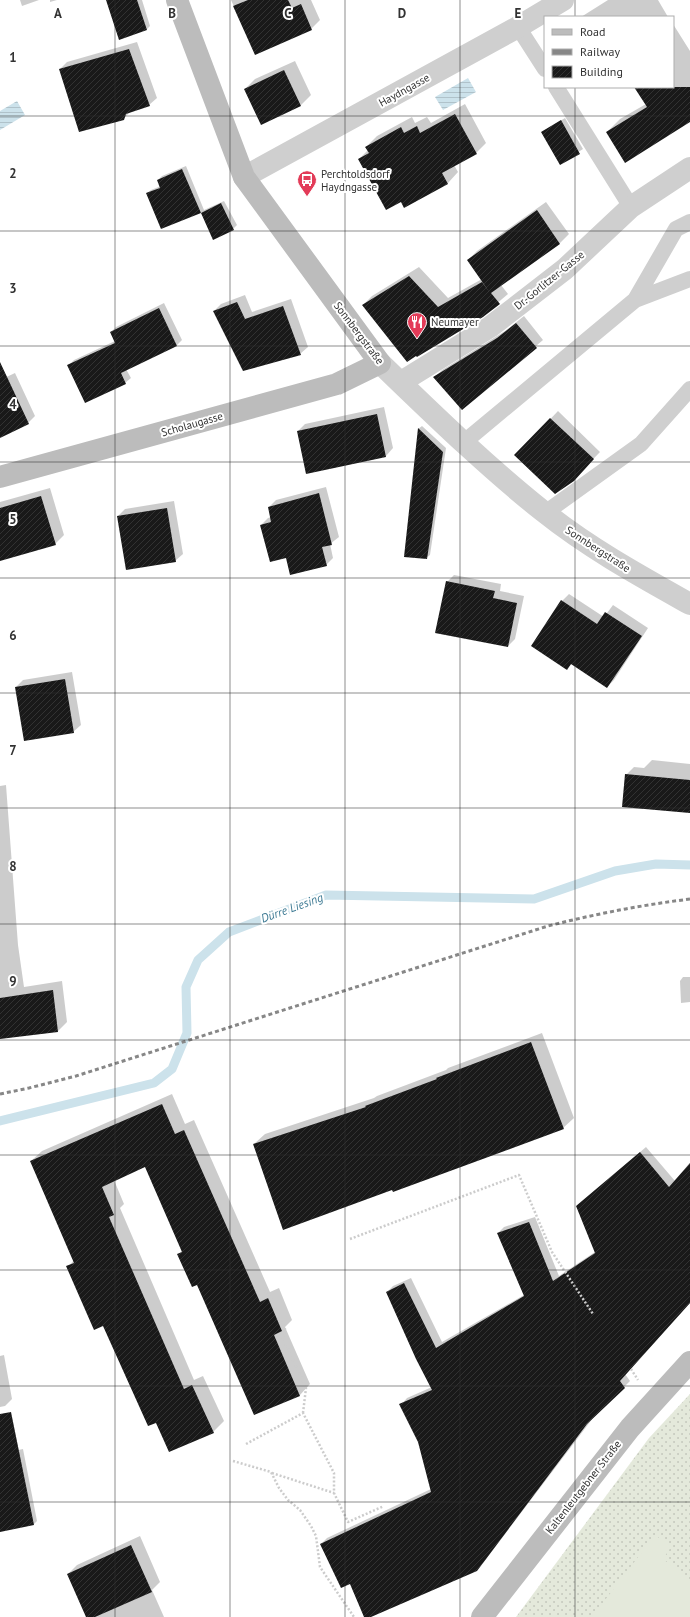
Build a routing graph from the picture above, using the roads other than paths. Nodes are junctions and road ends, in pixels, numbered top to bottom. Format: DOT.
graph roads {
  1 [pos="177,0"];
  2 [pos="563,0"];
  3 [pos="518,26"];
  4 [pos="544,67"];
  5 [pos="557,88"];
  6 [pos="690,168"];
  7 [pos="244,178"];
  8 [pos="631,207"];
  9 [pos="690,222"];
  10 [pos="690,280"];
  11 [pos="635,300"];
  12 [pos="380,363"];
  13 [pos="401,382"];
  14 [pos="690,389"];
  15 [pos="463,443"];
  16 [pos="0,477"];
  17 [pos="545,513"];
  18 [pos="690,604"];
  19 [pos="690,1362"];
  20 [pos="482,1617"];
  1 -- 7 [label="main road, Sonnbergstraße"];
  2 -- 3 [label="street, Haydngasse"];
  3 -- 4 [label="lane"];
  3 -- 7 [label="street, Haydngasse"];
  5 -- 8 [label="lane"];
  6 -- 8 [label="street, Dr.-Gorlitzer-Gasse"];
  7 -- 12 [label="main road, Sonnbergstraße"];
  8 -- 13 [label="street, Dr.-Gorlitzer-Gasse"];
  9 -- 11 [label="lane"];
  10 -- 11 [label="lane"];
  11 -- 15 [label="lane"];
  12 -- 13 [label="street, Sonnbergstraße"];
  12 -- 16 [label="main road, Scholaugasse"];
  13 -- 15 [label="street, Sonnbergstraße"];
  14 -- 17 [label="lane"];
  15 -- 17 [label="street, Sonnbergstraße"];
  17 -- 18 [label="street, Sonnbergstraße"];
  19 -- 20 [label="main road, Kaltenleutgebner Straße"];
}
